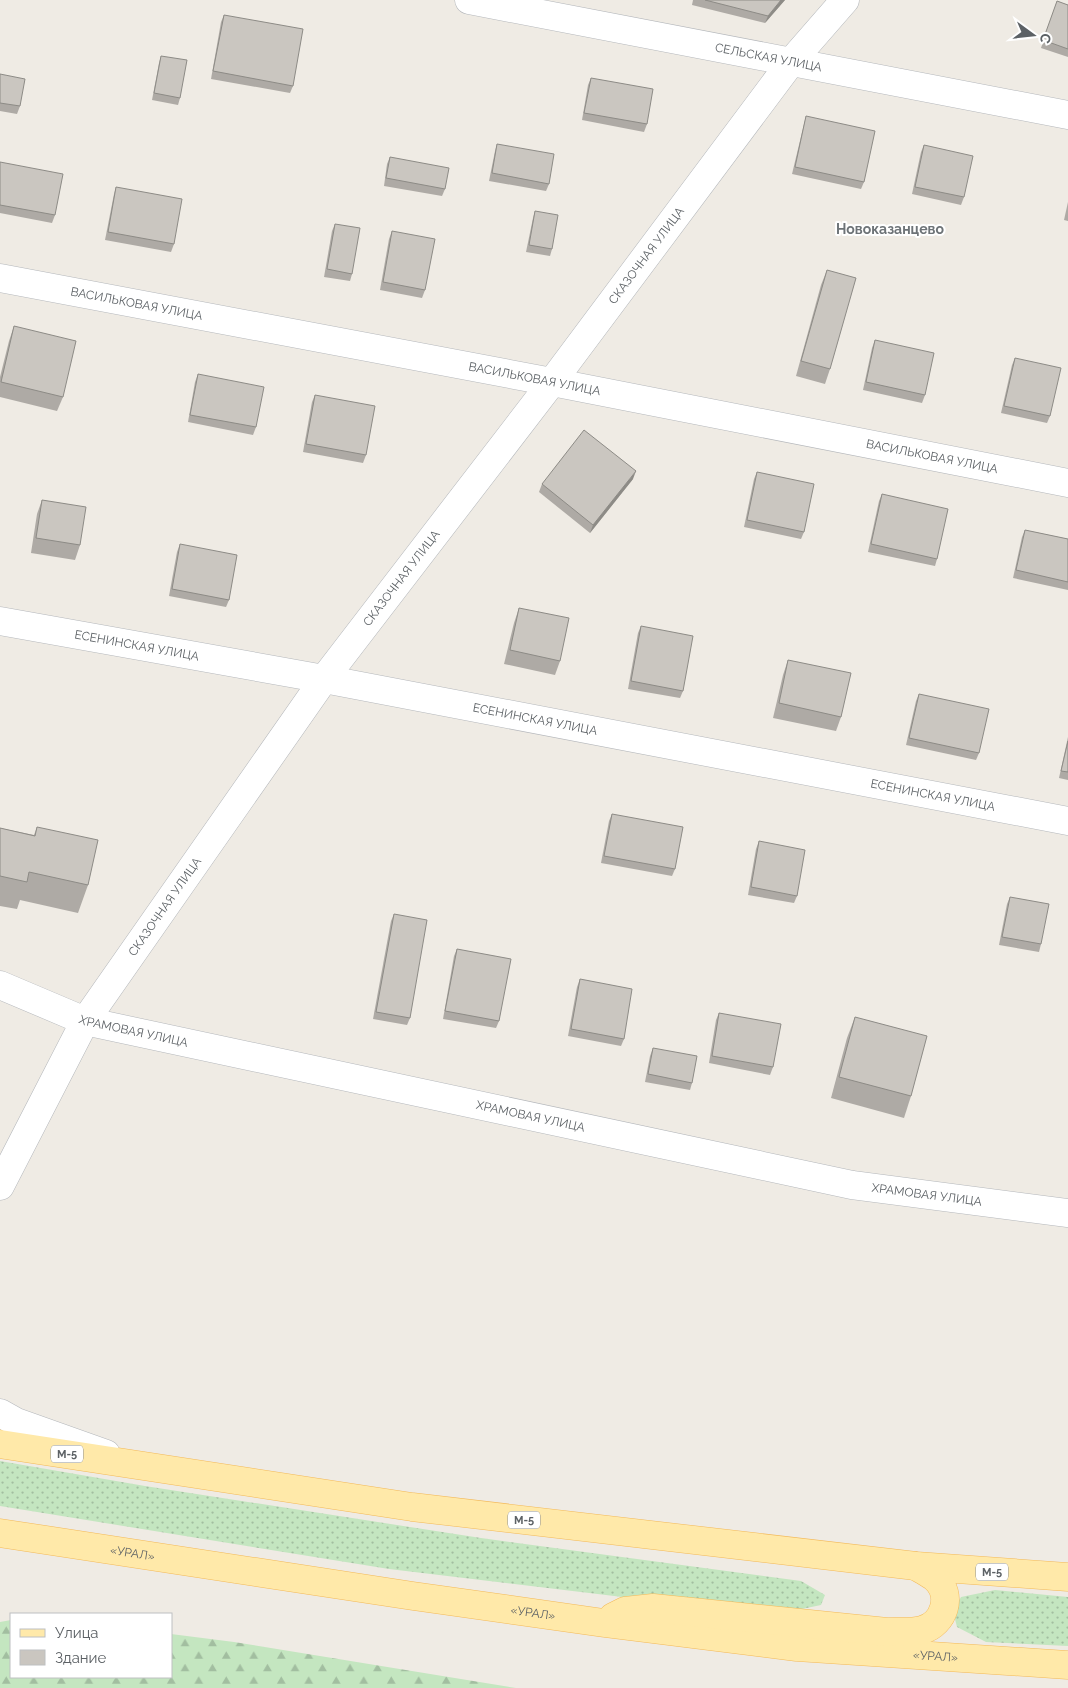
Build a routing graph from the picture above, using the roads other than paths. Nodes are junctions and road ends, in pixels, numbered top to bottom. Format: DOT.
graph roads {
  1 [pos="469,0"];
  2 [pos="845,0"];
  3 [pos="791,62"];
  4 [pos="1068,115"];
  5 [pos="0,278"];
  6 [pos="552,382"];
  7 [pos="1068,483"];
  8 [pos="0,622"];
  9 [pos="324,679"];
  10 [pos="1068,821"];
  11 [pos="0,985"];
  12 [pos="85,1021"];
  13 [pos="0,1186"];
  14 [pos="1068,1213"];
  15 [pos="5,1418"];
  16 [pos="0,1444"];
  17 [pos="134,1464"];
  18 [pos="0,1533"];
  19 [pos="916,1566"];
  20 [pos="1068,1577"];
  21 [pos="604,1623"];
  22 [pos="1068,1665"];
  1 -- 3 [label="street, СЕЛЬСКАЯ УЛИЦА"];
  2 -- 3 [label="street, СКАЗОЧНАЯ УЛИЦА"];
  3 -- 4 [label="street, СЕЛЬСКАЯ УЛИЦА"];
  3 -- 6 [label="street, СКАЗОЧНАЯ УЛИЦА"];
  5 -- 6 [label="street, ВАСИЛЬКОВАЯ УЛИЦА"];
  6 -- 7 [label="street, ВАСИЛЬКОВАЯ УЛИЦА"];
  6 -- 9 [label="street, СКАЗОЧНАЯ УЛИЦА"];
  8 -- 9 [label="street, ЕСЕНИНСКАЯ УЛИЦА"];
  9 -- 10 [label="street, ЕСЕНИНСКАЯ УЛИЦА"];
  9 -- 12 [label="street, СКАЗОЧНАЯ УЛИЦА"];
  11 -- 12 [label="street, ХРАМОВАЯ УЛИЦА"];
  12 -- 13 [label="street, СКАЗОЧНАЯ УЛИЦА"];
  12 -- 14 [label="street, ХРАМОВАЯ УЛИЦА"];
  15 -- 17 [label="street"];
  16 -- 17 [label="main road, М-5"];
  17 -- 19 [label="main road, М-5"];
  18 -- 21 [label="main road, «УРАЛ»"];
  19 -- 20 [label="main road, М-5"];
  19 -- 21 [label="main road"];
  21 -- 22 [label="main road, «УРАЛ»"];
}
